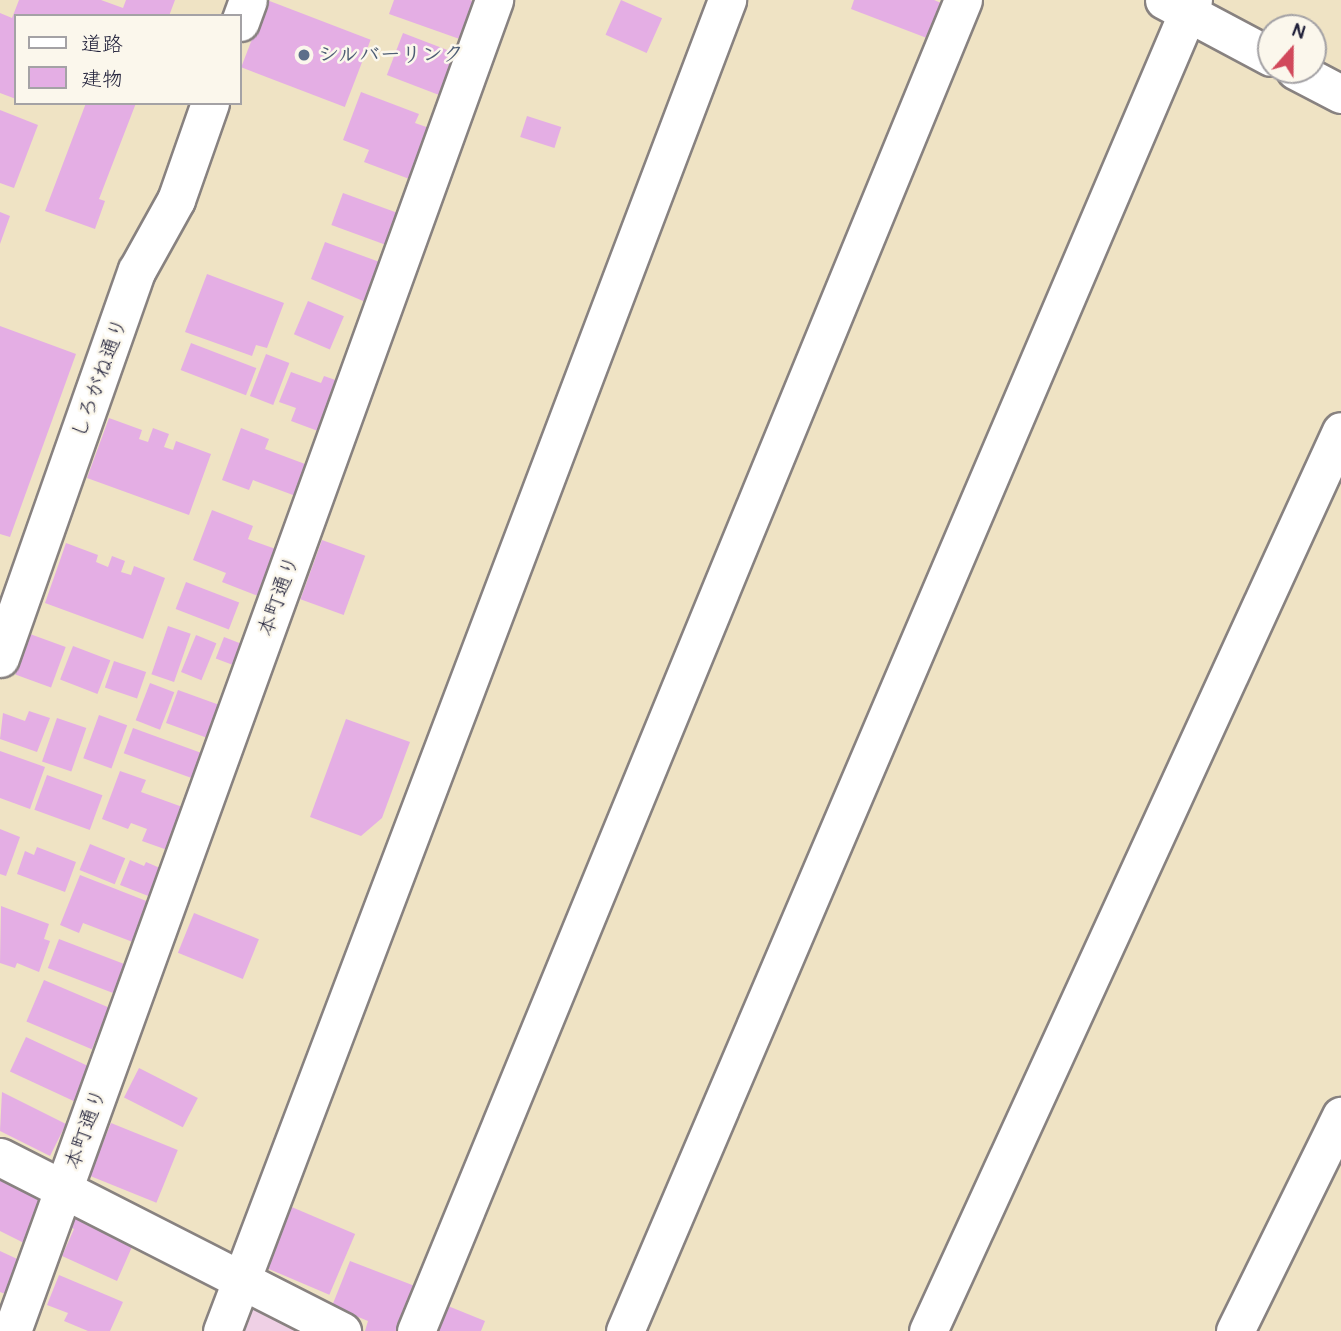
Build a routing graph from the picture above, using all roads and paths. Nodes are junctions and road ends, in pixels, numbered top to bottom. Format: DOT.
graph roads {
  1 [pos="248,0"];
  2 [pos="494,0"];
  3 [pos="727,0"];
  4 [pos="963,0"];
  5 [pos="1182,4"];
  6 [pos="242,16"];
  7 [pos="1257,49"];
  8 [pos="1322,84"];
  9 [pos="1341,94"];
  10 [pos="208,105"];
  11 [pos="1341,430"];
  12 [pos="0,658"];
  13 [pos="1341,1116"];
  14 [pos="0,1157"];
  15 [pos="64,1192"];
  16 [pos="240,1280"];
  17 [pos="12,1331"];
  18 [pos="222,1331"];
  19 [pos="342,1331"];
  20 [pos="416,1331"];
  21 [pos="625,1331"];
  22 [pos="928,1331"];
  23 [pos="1235,1331"];
  1 -- 6 [label="street"];
  2 -- 15 [label="street, 本町通り"];
  3 -- 16 [label="street"];
  4 -- 20 [label="street"];
  5 -- 7 [label="street"];
  5 -- 21 [label="street"];
  8 -- 9 [label="street"];
  10 -- 12 [label="street, しろがね通り"];
  11 -- 22 [label="street"];
  13 -- 23 [label="street"];
  14 -- 15 [label="street"];
  15 -- 16 [label="street"];
  15 -- 17 [label="street, 本町通り"];
  16 -- 18 [label="street"];
  16 -- 19 [label="street"];
}
